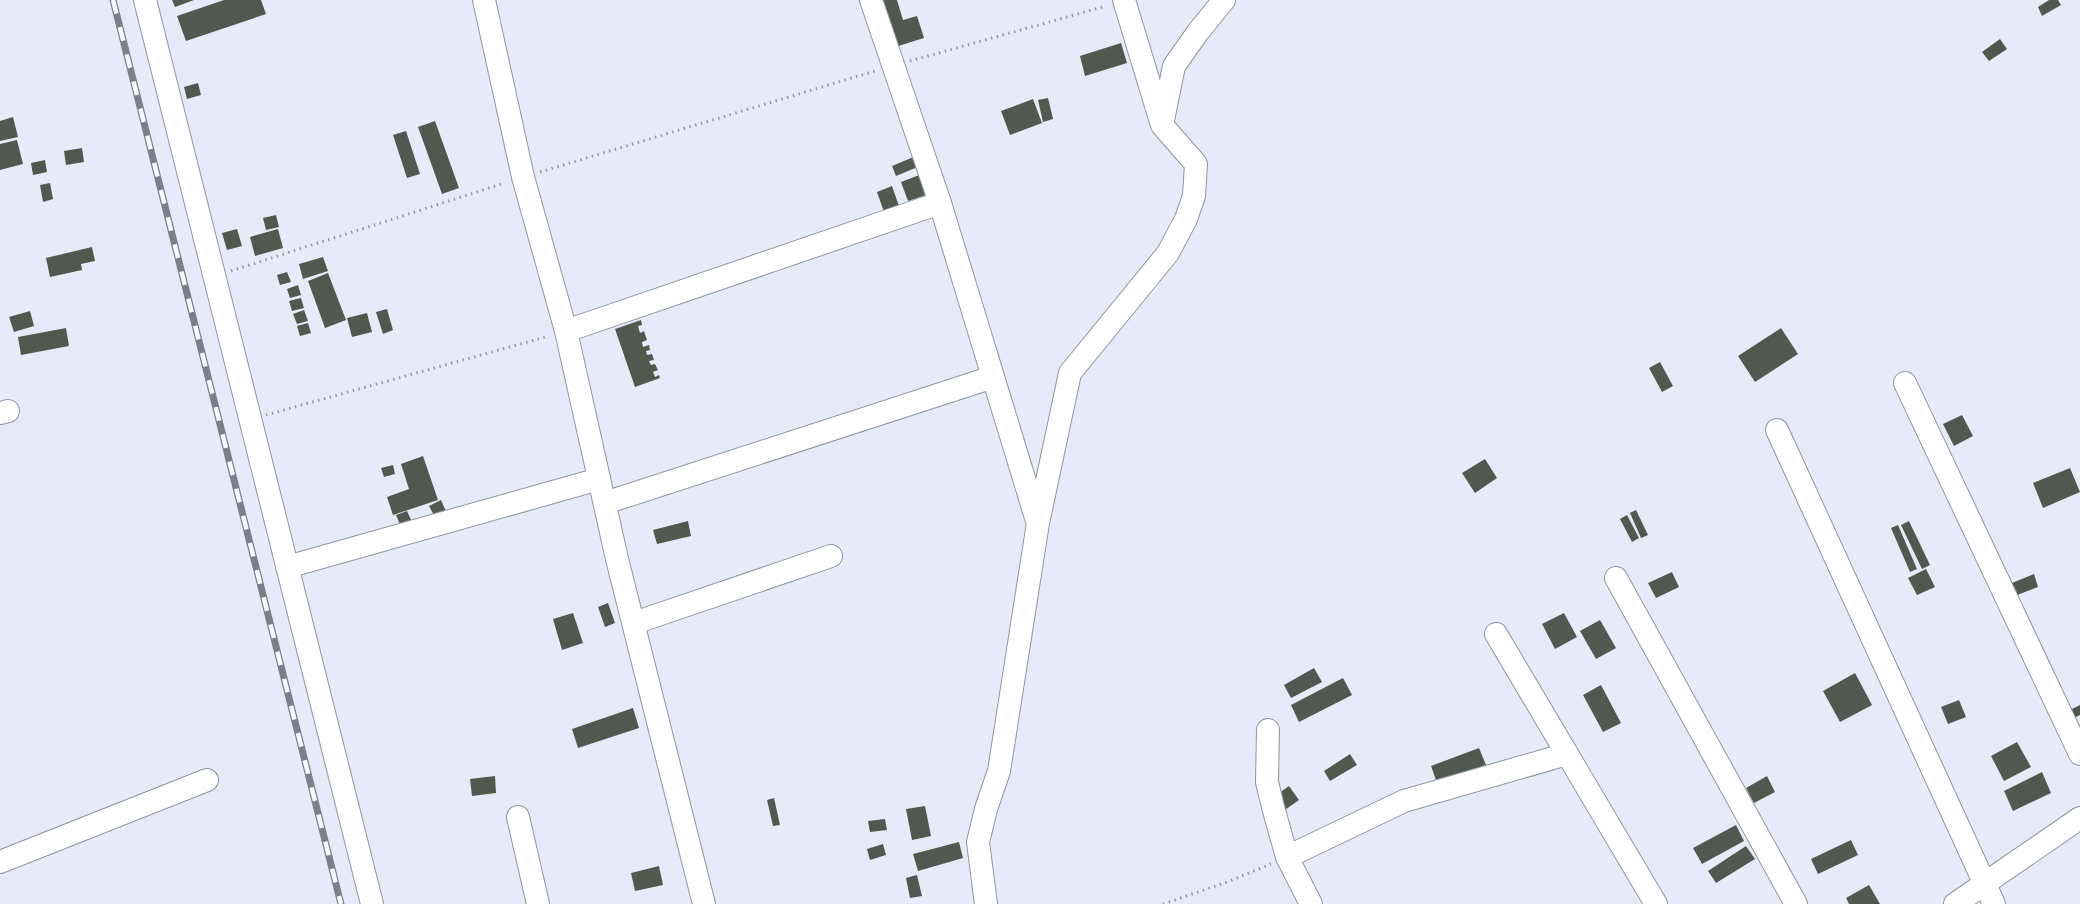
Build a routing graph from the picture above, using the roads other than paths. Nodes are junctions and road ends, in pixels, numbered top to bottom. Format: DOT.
graph roads {
  1 [pos="145,0"];
  2 [pos="484,0"];
  3 [pos="871,0"];
  4 [pos="1124,0"];
  5 [pos="1224,0"];
  6 [pos="1162,125"];
  7 [pos="940,203"];
  8 [pos="566,331"];
  9 [pos="993,377"];
  10 [pos="1905,382"];
  11 [pos="1777,429"];
  12 [pos="599,479"];
  13 [pos="604,502"];
  14 [pos="1038,523"];
  15 [pos="831,556"];
  16 [pos="287,567"];
  17 [pos="1616,578"];
  18 [pos="634,623"];
  19 [pos="1496,634"];
  20 [pos="1268,730"];
  21 [pos="2080,753"];
  22 [pos="1567,754"];
  23 [pos="207,780"];
  24 [pos="518,817"];
  25 [pos="2080,818"];
  26 [pos="1287,857"];
  27 [pos="0,862"];
  28 [pos="1989,894"];
  29 [pos="372,904"];
  30 [pos="538,904"];
  31 [pos="704,904"];
  32 [pos="986,904"];
  33 [pos="1311,904"];
  34 [pos="1656,904"];
  35 [pos="1796,904"];
  36 [pos="1955,904"];
  1 -- 16 [label="street"];
  2 -- 8 [label="street"];
  3 -- 7 [label="street"];
  4 -- 6 [label="street"];
  5 -- 6 [label="street"];
  6 -- 14 [label="street"];
  7 -- 8 [label="street"];
  7 -- 9 [label="street"];
  8 -- 12 [label="street"];
  9 -- 13 [label="street"];
  9 -- 14 [label="street"];
  10 -- 21 [label="street"];
  11 -- 28 [label="street"];
  12 -- 13 [label="street"];
  12 -- 16 [label="street"];
  13 -- 18 [label="street"];
  14 -- 32 [label="street"];
  15 -- 18 [label="street"];
  16 -- 29 [label="street"];
  17 -- 35 [label="street"];
  18 -- 31 [label="street"];
  19 -- 22 [label="street"];
  20 -- 26 [label="street"];
  22 -- 26 [label="street"];
  22 -- 34 [label="street"];
  23 -- 27 [label="street"];
  24 -- 30 [label="street"];
  25 -- 28 [label="street"];
  26 -- 33 [label="street"];
  28 -- 36 [label="street"];
}
